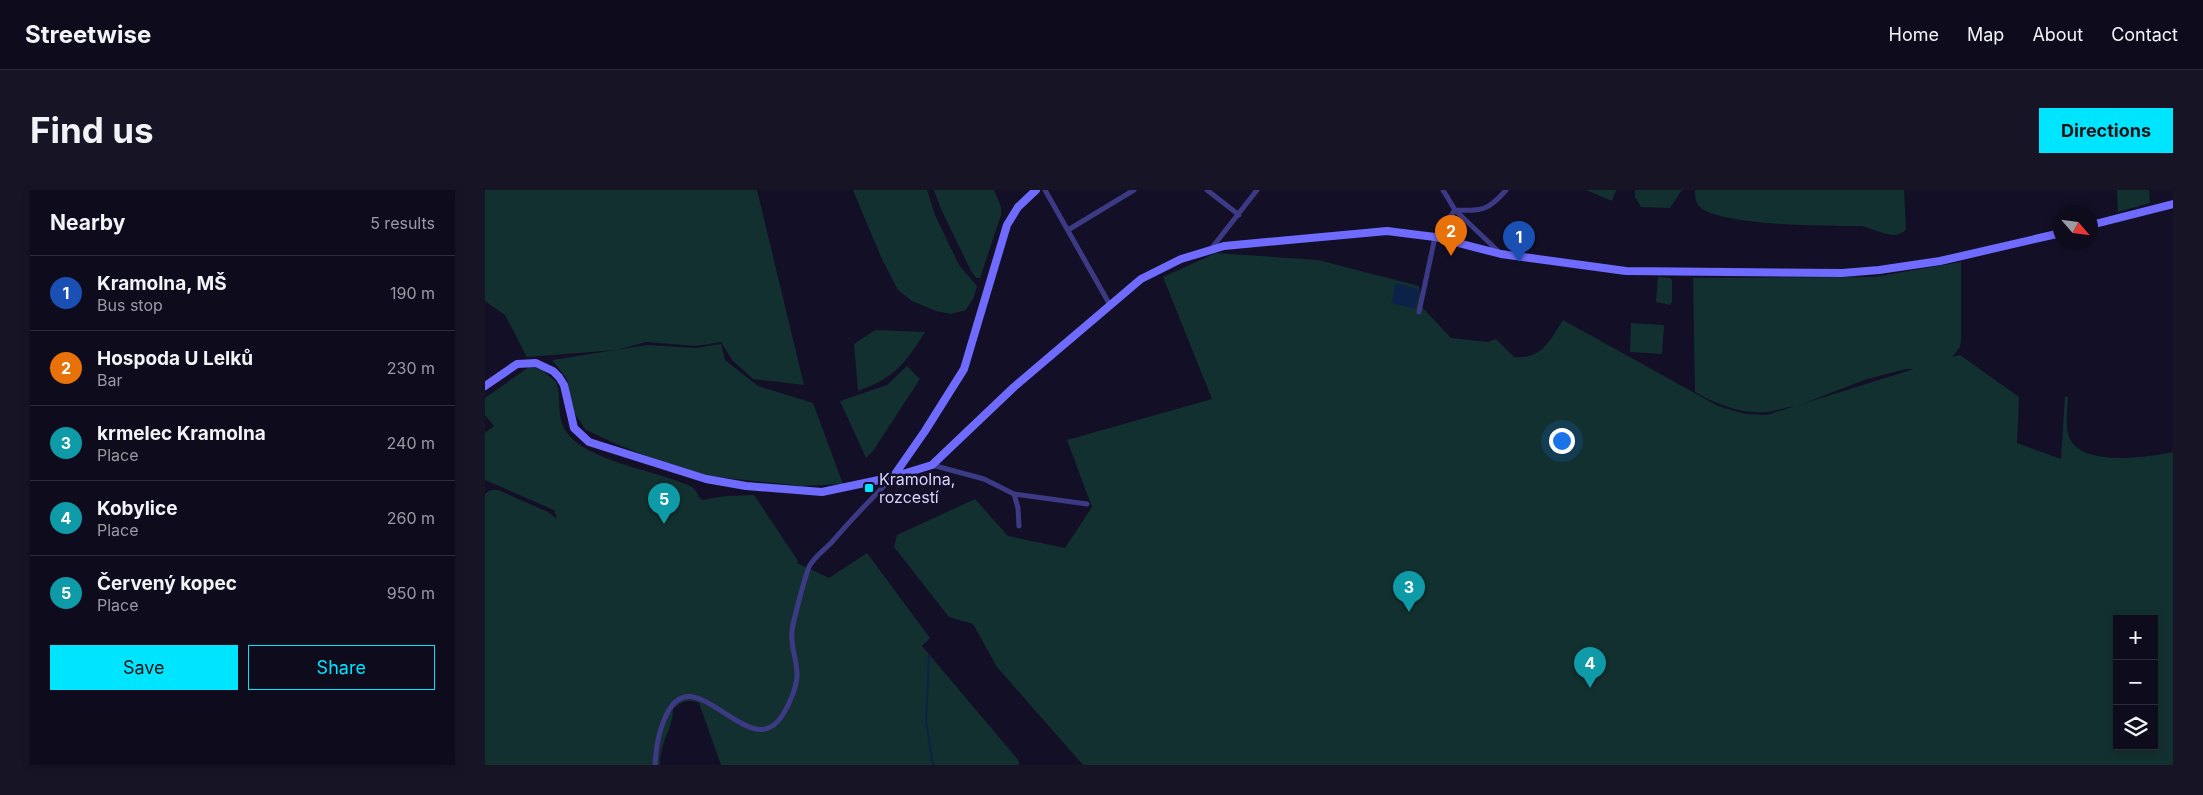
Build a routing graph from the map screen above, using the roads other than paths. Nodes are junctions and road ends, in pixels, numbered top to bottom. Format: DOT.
graph roads {
  1 [pos="1036,190"];
  2 [pos="1045,190"];
  3 [pos="1134,190"];
  4 [pos="1207,190"];
  5 [pos="1257,190"];
  6 [pos="1443,190"];
  7 [pos="1505,190"];
  8 [pos="2173,204"];
  9 [pos="1455,210"];
  10 [pos="1239,214"];
  11 [pos="2098,223"];
  12 [pos="1068,230"];
  13 [pos="2053,234"];
  14 [pos="1435,237"];
  15 [pos="1211,249"];
  16 [pos="1501,254"];
  17 [pos="1110,305"];
  18 [pos="1419,312"];
  19 [pos="485,386"];
  20 [pos="933,465"];
  21 [pos="893,476"];
  22 [pos="1014,494"];
  23 [pos="1087,504"];
  24 [pos="1019,526"];
  25 [pos="655,765"];
  1 -- 21 [label="street"];
  2 -- 12 [label="street"];
  3 -- 12 [label="street"];
  4 -- 10 [label="street"];
  5 -- 10 [label="street"];
  6 -- 9 [label="street"];
  7 -- 9 [label="street"];
  8 -- 11 [label="street"];
  9 -- 14 [label="street"];
  9 -- 16 [label="street"];
  10 -- 15 [label="street"];
  12 -- 17 [label="street"];
  13 -- 16 [label="street"];
  14 -- 15 [label="street"];
  14 -- 16 [label="street"];
  14 -- 18 [label="street"];
  15 -- 17 [label="street"];
  17 -- 20 [label="street"];
  19 -- 21 [label="street"];
  20 -- 21 [label="street"];
  20 -- 22 [label="street"];
  21 -- 25 [label="street"];
  22 -- 23 [label="street"];
  22 -- 24 [label="street"];
}
